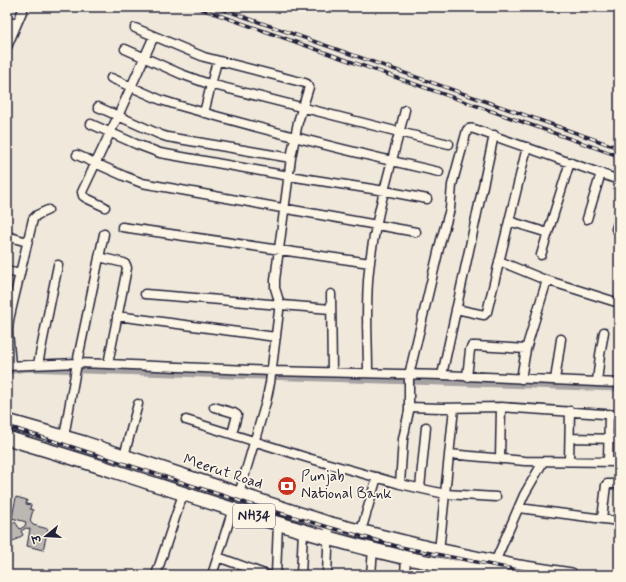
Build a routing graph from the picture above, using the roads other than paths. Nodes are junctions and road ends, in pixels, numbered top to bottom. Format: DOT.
graph roads {
  1 [pos="24,7"];
  2 [pos="7,20"];
  3 [pos="16,25"];
  4 [pos="135,28"];
  5 [pos="154,36"];
  6 [pos="7,47"];
  7 [pos="125,50"];
  8 [pos="144,58"];
  9 [pos="218,61"];
  10 [pos="111,78"];
  11 [pos="212,84"];
  12 [pos="132,87"];
  13 [pos="98,107"];
  14 [pos="302,108"];
  15 [pos="405,110"];
  16 [pos="204,113"];
  17 [pos="118,116"];
  18 [pos="91,124"];
  19 [pos="110,132"];
  20 [pos="399,132"];
  21 [pos="494,136"];
  22 [pos="295,137"];
  23 [pos="449,144"];
  24 [pos="527,147"];
  25 [pos="77,155"];
  26 [pos="291,158"];
  27 [pos="392,162"];
  28 [pos="570,162"];
  29 [pos="95,163"];
  30 [pos="439,172"];
  31 [pos="601,173"];
  32 [pos="289,176"];
  33 [pos="619,180"];
  34 [pos="385,191"];
  35 [pos="427,199"];
  36 [pos="105,207"];
  37 [pos="284,208"];
  38 [pos="48,210"];
  39 [pos="587,219"];
  40 [pos="619,220"];
  41 [pos="509,221"];
  42 [pos="377,225"];
  43 [pos="122,227"];
  44 [pos="616,229"];
  45 [pos="416,232"];
  46 [pos="548,233"];
  47 [pos="104,234"];
  48 [pos="7,236"];
  49 [pos="27,242"];
  50 [pos="279,249"];
  51 [pos="541,255"];
  52 [pos="99,257"];
  53 [pos="499,261"];
  54 [pos="370,263"];
  55 [pos="58,265"];
  56 [pos="7,271"];
  57 [pos="20,274"];
  58 [pos="548,280"];
  59 [pos="145,294"];
  60 [pos="331,294"];
  61 [pos="619,303"];
  62 [pos="279,305"];
  63 [pos="9,306"];
  64 [pos="332,309"];
  65 [pos="456,309"];
  66 [pos="117,316"];
  67 [pos="8,332"];
  68 [pos="604,332"];
  69 [pos="276,337"];
  70 [pos="561,339"];
  71 [pos="526,349"];
  72 [pos="38,364"];
  73 [pos="108,364"];
  74 [pos="77,365"];
  75 [pos="9,366"];
  76 [pos="272,372"];
  77 [pos="332,372"];
  78 [pos="368,374"];
  79 [pos="442,375"];
  80 [pos="467,377"];
  81 [pos="408,379"];
  82 [pos="521,379"];
  83 [pos="555,380"];
  84 [pos="597,382"];
  85 [pos="619,383"];
  86 [pos="138,404"];
  87 [pos="214,407"];
  88 [pos="408,407"];
  89 [pos="501,407"];
  90 [pos="454,408"];
  91 [pos="570,411"];
  92 [pos="610,414"];
  93 [pos="619,414"];
  94 [pos="7,420"];
  95 [pos="186,420"];
  96 [pos="426,427"];
  97 [pos="232,434"];
  98 [pos="64,437"];
  99 [pos="7,438"];
  100 [pos="570,438"];
  101 [pos="609,439"];
  102 [pos="619,439"];
  103 [pos="255,441"];
  104 [pos="449,454"];
  105 [pos="124,456"];
  106 [pos="500,459"];
  107 [pos="569,461"];
  108 [pos="543,462"];
  109 [pos="608,462"];
  110 [pos="619,462"];
  111 [pos="377,477"];
  112 [pos="400,484"];
  113 [pos="619,484"];
  114 [pos="420,488"];
  115 [pos="183,494"];
  116 [pos="239,494"];
  117 [pos="445,494"];
  118 [pos="496,497"];
  119 [pos="519,508"];
  120 [pos="233,509"];
  121 [pos="602,519"];
  122 [pos="619,521"];
  123 [pos="278,523"];
  124 [pos="329,523"];
  125 [pos="303,531"];
  126 [pos="361,531"];
  127 [pos="329,538"];
  128 [pos="373,549"];
  129 [pos="439,551"];
  130 [pos="218,557"];
  131 [pos="406,558"];
  132 [pos="495,562"];
  133 [pos="439,570"];
  134 [pos="156,575"];
  135 [pos="212,575"];
  136 [pos="267,575"];
  137 [pos="276,575"];
  138 [pos="301,575"];
  139 [pos="327,575"];
  140 [pos="371,575"];
  141 [pos="404,575"];
  142 [pos="506,575"];
  143 [pos="571,575"];
  1 -- 3 [label="street"];
  2 -- 3 [label="street"];
  3 -- 6 [label="street"];
  4 -- 5 [label="street"];
  5 -- 8 [label="street"];
  5 -- 9 [label="street"];
  7 -- 8 [label="street"];
  8 -- 11 [label="street"];
  8 -- 12 [label="street"];
  9 -- 11 [label="street"];
  9 -- 14 [label="street"];
  10 -- 12 [label="street"];
  11 -- 14 [label="street"];
  11 -- 16 [label="street"];
  12 -- 16 [label="street"];
  12 -- 17 [label="street"];
  13 -- 17 [label="street"];
  14 -- 20 [label="street"];
  14 -- 22 [label="street"];
  15 -- 20 [label="street"];
  16 -- 22 [label="street"];
  17 -- 19 [label="street"];
  17 -- 26 [label="street"];
  18 -- 19 [label="street"];
  19 -- 29 [label="street"];
  19 -- 32 [label="street"];
  20 -- 23 [label="street"];
  20 -- 27 [label="street"];
  21 -- 24 [label="street"];
  21 -- 65 [label="street"];
  21 -- 81 [label="street"];
  22 -- 26 [label="street"];
  22 -- 27 [label="street"];
  24 -- 28 [label="street"];
  24 -- 41 [label="street"];
  25 -- 29 [label="street"];
  26 -- 32 [label="street"];
  27 -- 30 [label="street"];
  27 -- 34 [label="street"];
  28 -- 31 [label="street"];
  28 -- 46 [label="street"];
  29 -- 36 [label="street"];
  29 -- 37 [label="street"];
  31 -- 33 [label="street"];
  31 -- 39 [label="street"];
  32 -- 34 [label="street"];
  32 -- 37 [label="street"];
  34 -- 35 [label="street"];
  34 -- 42 [label="street"];
  37 -- 42 [label="street"];
  37 -- 50 [label="street"];
  38 -- 49 [label="street"];
  40 -- 44 [label="street"];
  41 -- 46 [label="street"];
  41 -- 53 [label="street"];
  42 -- 45 [label="street"];
  42 -- 54 [label="street"];
  43 -- 50 [label="street"];
  46 -- 51 [label="street"];
  47 -- 52 [label="street"];
  48 -- 49 [label="street"];
  49 -- 57 [label="street"];
  50 -- 54 [label="street"];
  50 -- 62 [label="street"];
  52 -- 66 [label="street"];
  52 -- 74 [label="street"];
  53 -- 58 [label="street"];
  53 -- 65 [label="street"];
  54 -- 78 [label="street"];
  55 -- 72 [label="street"];
  56 -- 57 [label="street"];
  57 -- 63 [label="street"];
  58 -- 61 [label="street"];
  58 -- 71 [label="street"];
  59 -- 62 [label="street"];
  60 -- 64 [label="street"];
  62 -- 64 [label="street"];
  62 -- 69 [label="street"];
  63 -- 67 [label="street"];
  64 -- 77 [label="street"];
  65 -- 79 [label="street"];
  66 -- 69 [label="street"];
  66 -- 73 [label="street"];
  67 -- 75 [label="street"];
  68 -- 84 [label="street"];
  69 -- 76 [label="street"];
  70 -- 83 [label="street"];
  71 -- 80 [label="street"];
  71 -- 82 [label="street"];
  72 -- 74 [label="street"];
  72 -- 75 [label="street"];
  73 -- 74 [label="street"];
  73 -- 76 [label="street"];
  74 -- 98 [label="street"];
  76 -- 77 [label="street"];
  76 -- 103 [label="street"];
  77 -- 78 [label="street"];
  78 -- 81 [label="street"];
  79 -- 80 [label="street"];
  79 -- 81 [label="street"];
  80 -- 82 [label="street"];
  81 -- 88 [label="street"];
  82 -- 83 [label="street"];
  83 -- 84 [label="street"];
  84 -- 85 [label="street"];
  86 -- 105 [label="street"];
  87 -- 97 [label="street"];
  88 -- 90 [label="street"];
  88 -- 112 [label="street"];
  89 -- 90 [label="street"];
  89 -- 91 [label="street"];
  89 -- 106 [label="street"];
  90 -- 104 [label="street"];
  91 -- 92 [label="street"];
  91 -- 100 [label="street"];
  92 -- 93 [label="street"];
  92 -- 101 [label="street"];
  94 -- 98 [label="highway, Meerut Road / NH34"];
  95 -- 97 [label="street"];
  96 -- 114 [label="street"];
  97 -- 103 [label="street"];
  98 -- 105 [label="highway, Meerut Road / NH34"];
  99 -- 115 [label="highway, NH34"];
  100 -- 101 [label="street"];
  100 -- 107 [label="street"];
  101 -- 102 [label="street"];
  101 -- 109 [label="street"];
  103 -- 111 [label="street"];
  103 -- 116 [label="street"];
  104 -- 106 [label="street"];
  104 -- 117 [label="street"];
  105 -- 116 [label="highway, Meerut Road / NH34"];
  106 -- 108 [label="street"];
  107 -- 108 [label="street"];
  107 -- 109 [label="street"];
  108 -- 119 [label="street"];
  109 -- 110 [label="street"];
  111 -- 112 [label="street"];
  111 -- 126 [label="street"];
  112 -- 114 [label="street"];
  113 -- 121 [label="street"];
  114 -- 117 [label="street"];
  115 -- 120 [label="highway, NH34"];
  115 -- 134 [label="street"];
  116 -- 124 [label="highway, Meerut Road / NH34"];
  117 -- 118 [label="street"];
  117 -- 129 [label="street"];
  119 -- 121 [label="street"];
  119 -- 132 [label="street"];
  120 -- 123 [label="highway, NH34"];
  120 -- 130 [label="street"];
  121 -- 122 [label="street"];
  123 -- 125 [label="highway, NH34"];
  123 -- 137 [label="street"];
  124 -- 126 [label="highway, Meerut Road / NH34"];
  124 -- 127 [label="street"];
  125 -- 127 [label="highway, NH34"];
  125 -- 138 [label="street"];
  126 -- 129 [label="highway, Meerut Road / NH34"];
  127 -- 128 [label="highway, NH34"];
  127 -- 139 [label="street"];
  128 -- 131 [label="highway, NH34"];
  128 -- 140 [label="street"];
  129 -- 132 [label="highway, Meerut Road / NH34"];
  130 -- 135 [label="street"];
  130 -- 136 [label="street"];
  131 -- 133 [label="highway, NH34"];
  131 -- 141 [label="street"];
  132 -- 143 [label="highway, Meerut Road / NH34"];
  133 -- 142 [label="highway, NH34"];
}
